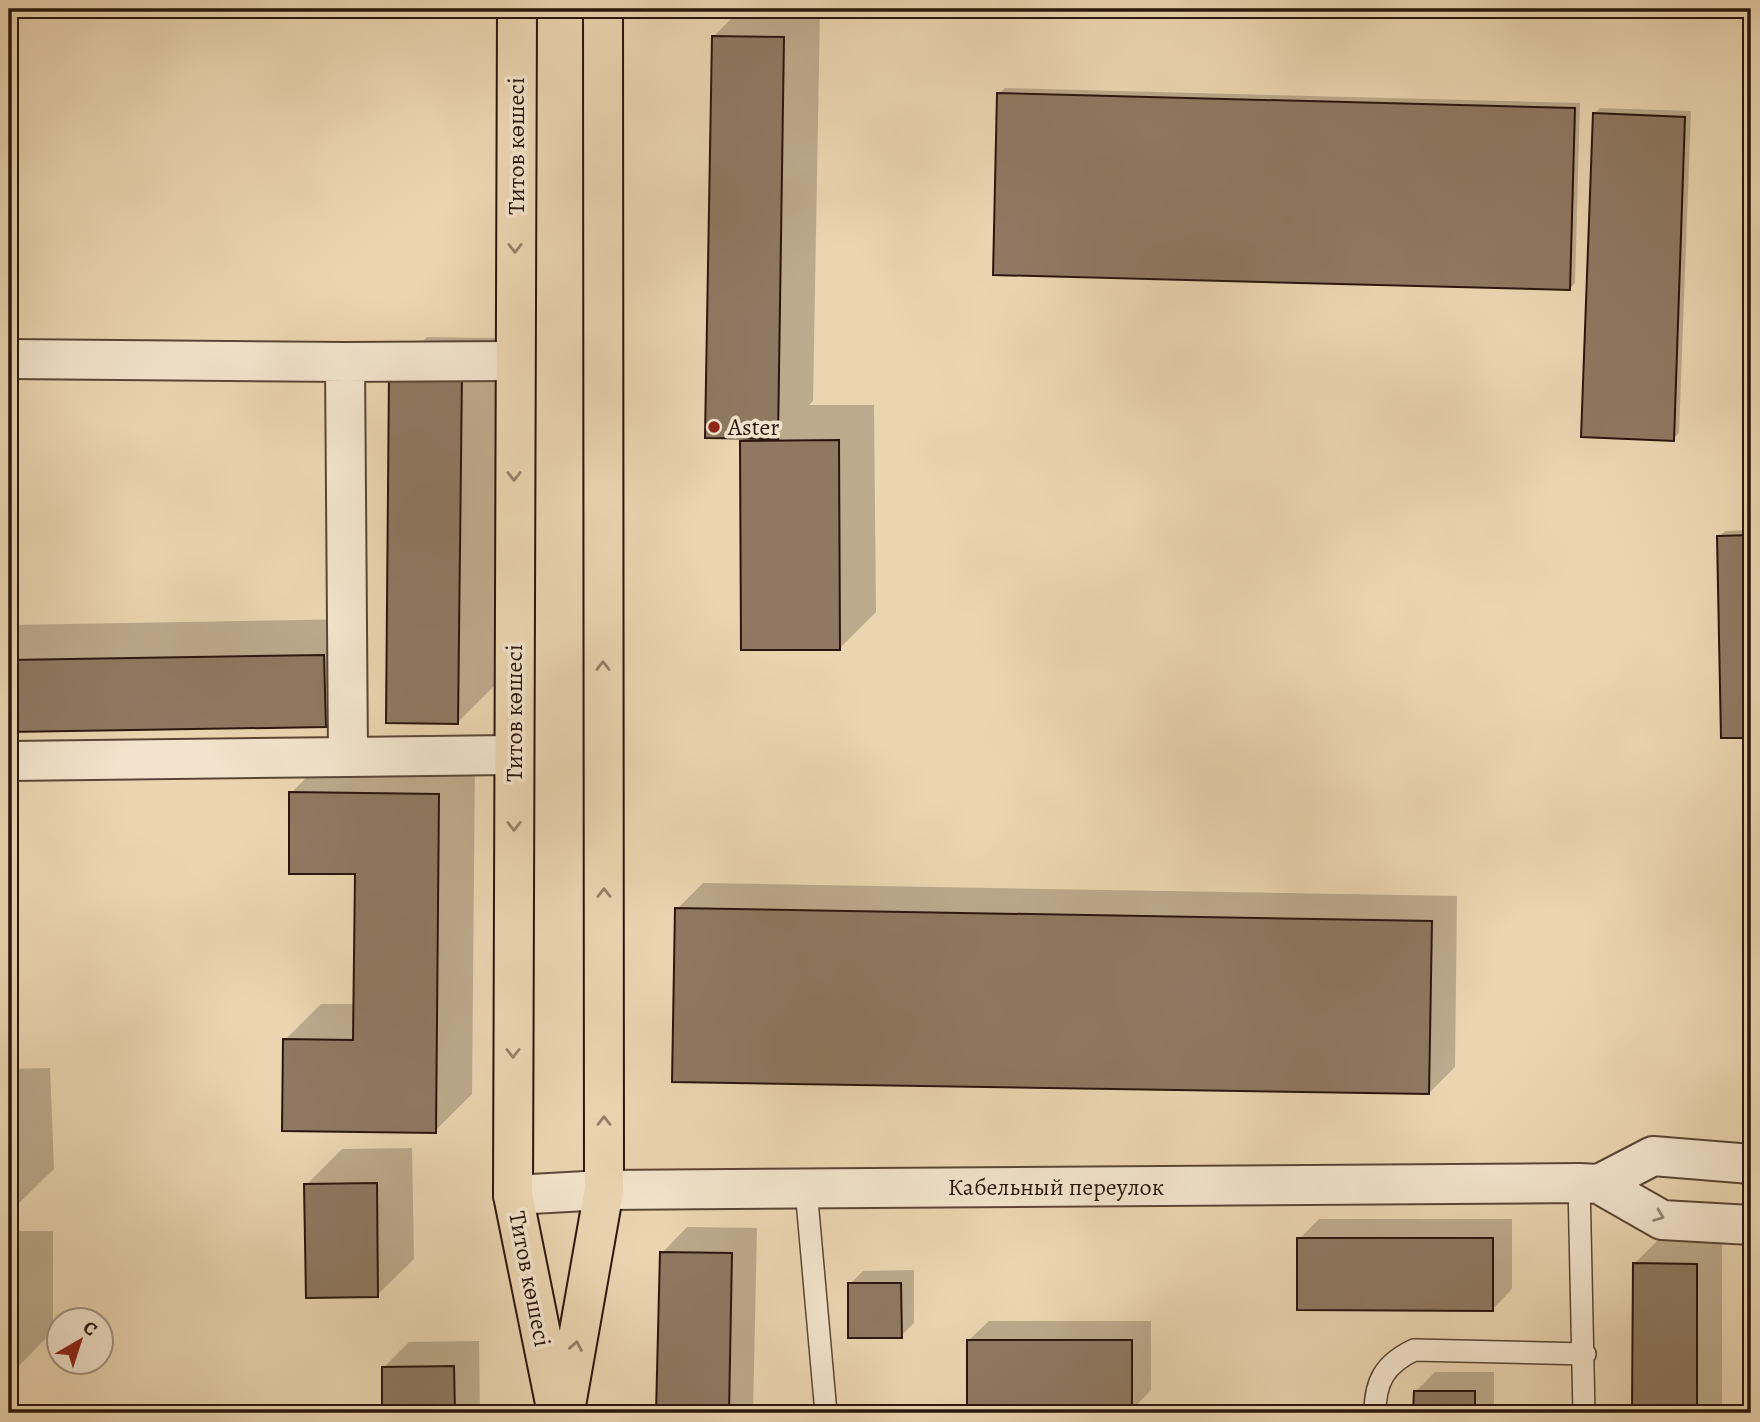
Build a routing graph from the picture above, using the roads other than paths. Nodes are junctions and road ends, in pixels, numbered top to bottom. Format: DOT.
graph roads {
  1 [pos="517,9"];
  2 [pos="603,9"];
  3 [pos="9,359"];
  4 [pos="514,361"];
  5 [pos="345,362"];
  6 [pos="514,755"];
  7 [pos="348,757"];
  8 [pos="9,761"];
  9 [pos="1751,1164"];
  10 [pos="1589,1184"];
  11 [pos="806,1189"];
  12 [pos="604,1190"];
  13 [pos="513,1195"];
  14 [pos="1751,1225"];
  15 [pos="1585,1354"];
  16 [pos="557,1413"];
  17 [pos="565,1413"];
  18 [pos="827,1413"];
  19 [pos="1375,1413"];
  20 [pos="1584,1413"];
  1 -- 4 [label="highway, Титов көшесі, one-way"];
  12 -- 2 [label="highway, Титов көшесі, one-way"];
  3 -- 5 [label="street"];
  4 -- 5 [label="street"];
  4 -- 6 [label="highway, Титов көшесі, one-way"];
  5 -- 7 [label="street"];
  6 -- 7 [label="street"];
  6 -- 13 [label="highway, Титов көшесі, one-way"];
  7 -- 8 [label="street"];
  9 -- 10 [label="street, Кабельный переулок"];
  10 -- 11 [label="street, Кабельный переулок"];
  10 -- 14 [label="street, one-way"];
  10 -- 15 [label="lane"];
  11 -- 12 [label="street, Кабельный переулок"];
  11 -- 18 [label="lane"];
  12 -- 13 [label="street, Кабельный переулок"];
  17 -- 12 [label="highway, Титов көшесі, one-way"];
  13 -- 16 [label="highway, Титов көшесі"];
  15 -- 19 [label="lane"];
  15 -- 20 [label="lane"];
}
